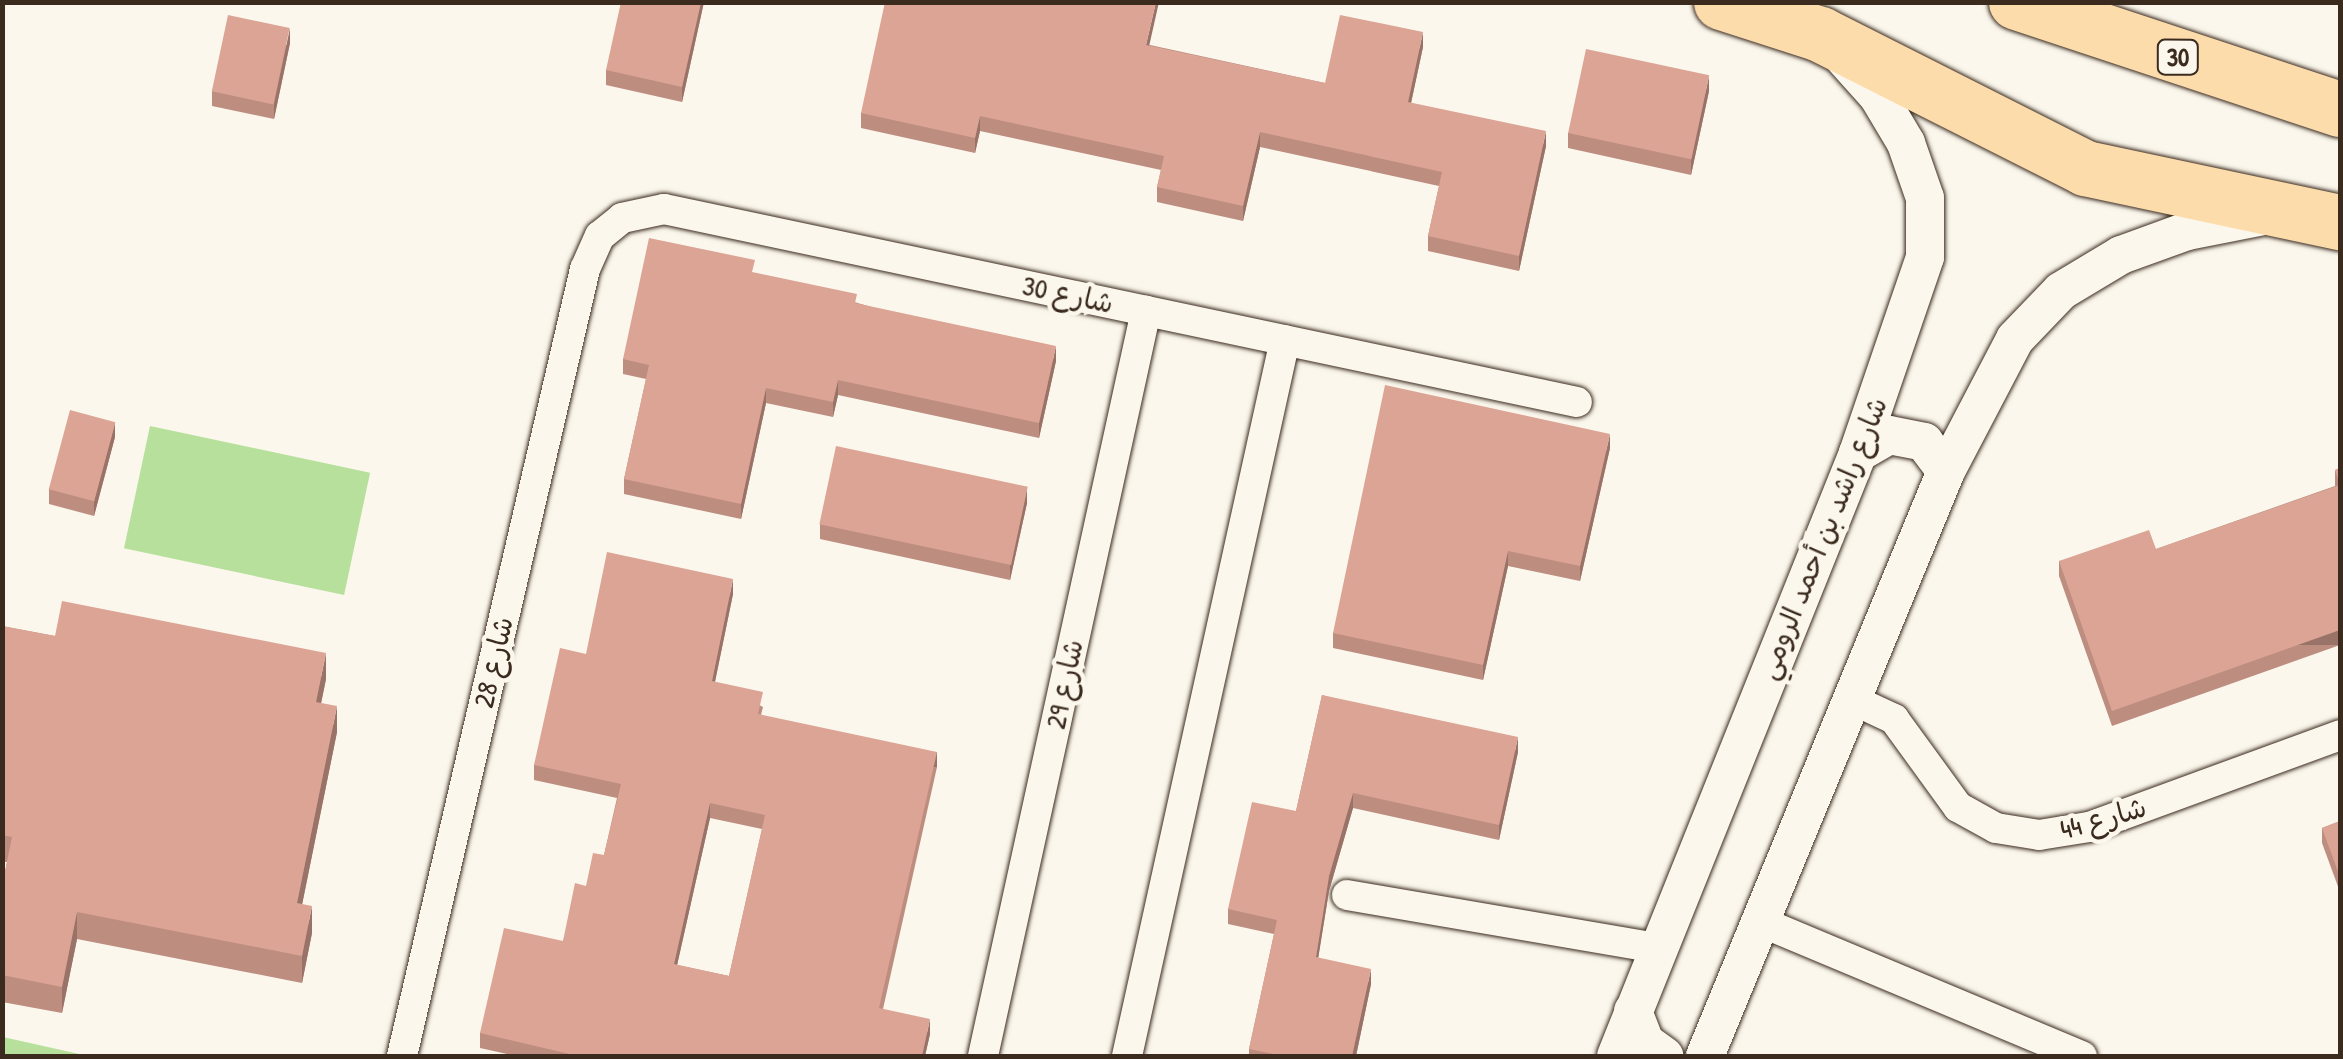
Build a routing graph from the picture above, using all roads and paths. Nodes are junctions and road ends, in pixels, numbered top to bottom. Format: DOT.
graph roads {
  1 [pos="1721,2"];
  2 [pos="2016,2"];
  3 [pos="1820,34"];
  4 [pos="2340,109"];
  5 [pos="2287,212"];
  6 [pos="2340,222"];
  7 [pos="586,268"];
  8 [pos="1146,311"];
  9 [pos="1285,340"];
  10 [pos="1577,402"];
  11 [pos="1858,453"];
  12 [pos="1946,471"];
  13 [pos="1849,698"];
  14 [pos="2340,735"];
  15 [pos="1346,895"];
  16 [pos="1761,922"];
  17 [pos="1658,948"];
  18 [pos="1633,1011"];
  19 [pos="402,1056"];
  20 [pos="982,1056"];
  21 [pos="1128,1056"];
  22 [pos="1616,1056"];
  23 [pos="1664,1056"];
  24 [pos="1706,1056"];
  25 [pos="2082,1056"];
  1 -- 3 [label="highway"];
  2 -- 4 [label="highway, 30"];
  3 -- 5 [label="highway"];
  3 -- 11 [label="street, شارع راشد بن أحمد الرومي"];
  5 -- 6 [label="highway"];
  5 -- 12 [label="street"];
  7 -- 8 [label="street, شارع 30"];
  7 -- 19 [label="street, شارع 28"];
  8 -- 9 [label="street, شارع 30"];
  8 -- 20 [label="street, شارع 29"];
  9 -- 10 [label="street, شارع 30"];
  9 -- 21 [label="street"];
  11 -- 12 [label="street"];
  11 -- 17 [label="street, شارع راشد بن أحمد الرومي"];
  12 -- 13 [label="street"];
  13 -- 14 [label="street, شارع 44"];
  13 -- 16 [label="street"];
  15 -- 17 [label="street"];
  16 -- 24 [label="street"];
  16 -- 25 [label="street"];
  17 -- 18 [label="street, شارع راشد بن أحمد الرومي"];
  18 -- 22 [label="street, شارع راشد بن أحمد الرومي"];
  18 -- 23 [label="street"];
}
